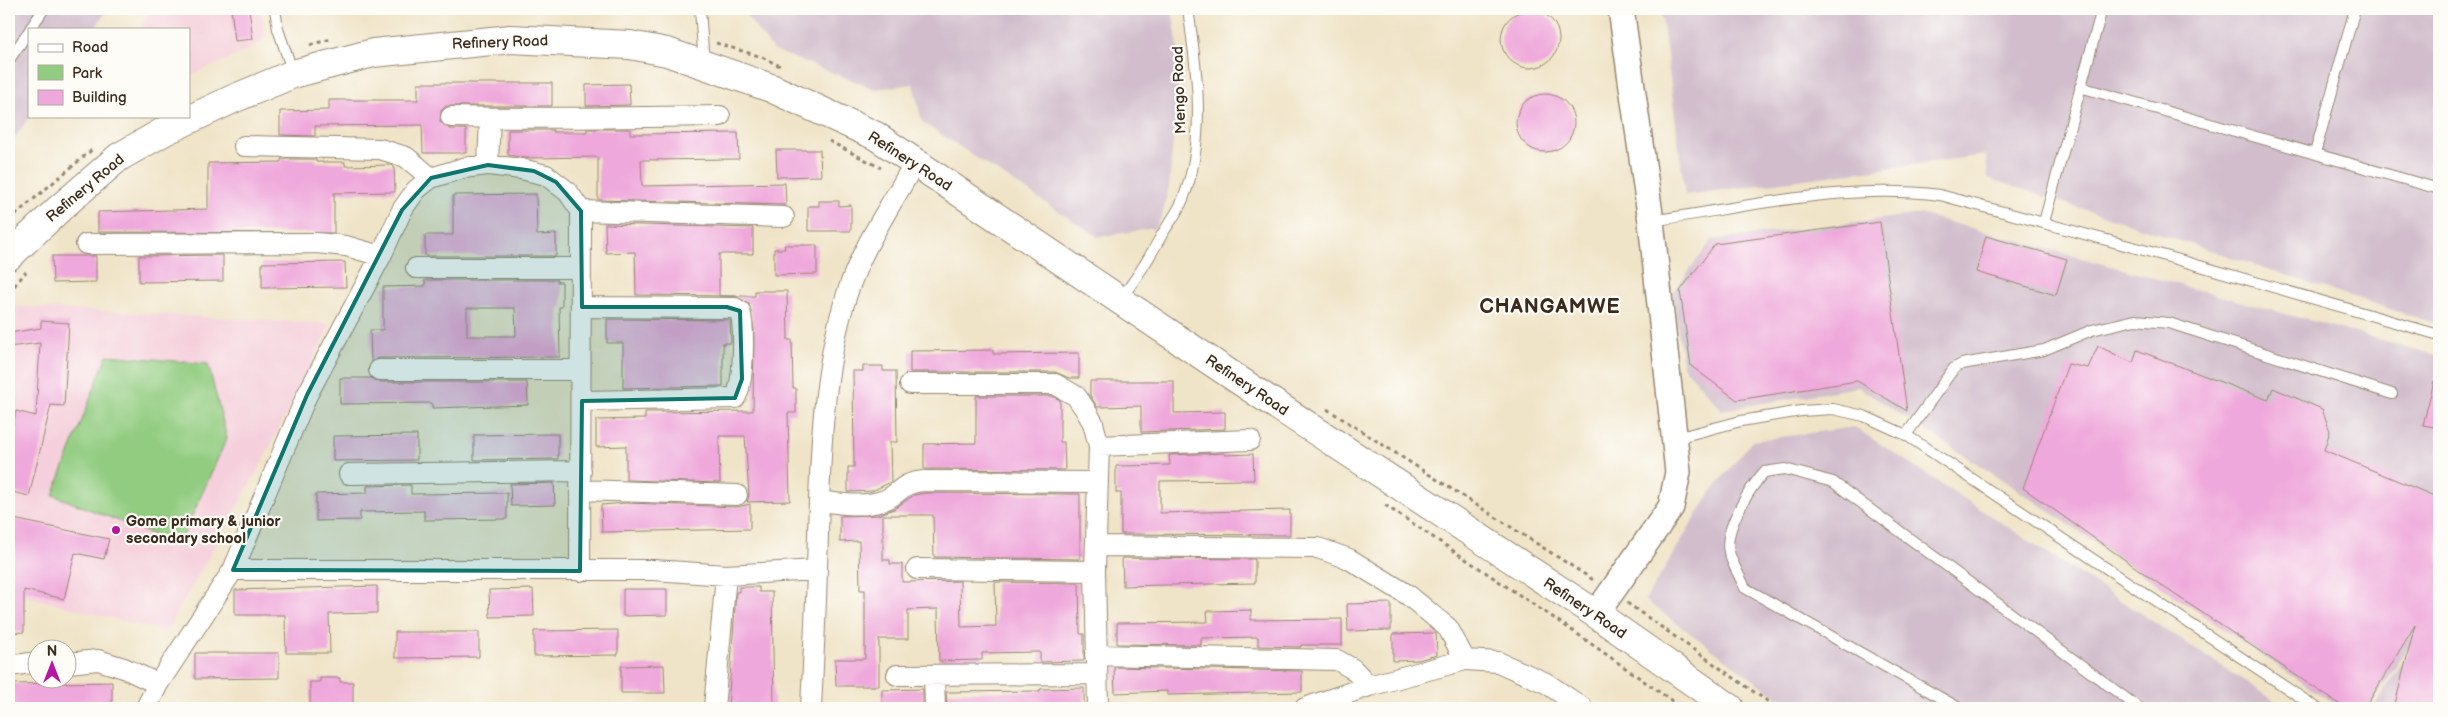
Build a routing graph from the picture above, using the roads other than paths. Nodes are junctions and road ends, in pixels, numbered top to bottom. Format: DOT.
graph roads {
  1 [pos="44,9"];
  2 [pos="275,9"];
  3 [pos="700,9"];
  4 [pos="1188,9"];
  5 [pos="1621,9"];
  6 [pos="2102,9"];
  7 [pos="2355,9"];
  8 [pos="31,28"];
  9 [pos="28,33"];
  10 [pos="704,52"];
  11 [pos="9,60"];
  12 [pos="290,65"];
  13 [pos="2080,87"];
  14 [pos="720,116"];
  15 [pos="451,117"];
  16 [pos="490,118"];
  17 [pos="244,146"];
  18 [pos="2315,152"];
  19 [pos="914,162"];
  20 [pos="488,165"];
  21 [pos="431,178"];
  22 [pos="2439,189"];
  23 [pos="581,211"];
  24 [pos="784,217"];
  25 [pos="1651,221"];
  26 [pos="2044,222"];
  27 [pos="86,244"];
  28 [pos="9,256"];
  29 [pos="381,256"];
  30 [pos="416,268"];
  31 [pos="580,268"];
  32 [pos="1120,300"];
  33 [pos="582,307"];
  34 [pos="2439,335"];
  35 [pos="379,370"];
  36 [pos="580,370"];
  37 [pos="910,384"];
  38 [pos="2392,394"];
  39 [pos="582,401"];
  40 [pos="1906,436"];
  41 [pos="1676,438"];
  42 [pos="1250,440"];
  43 [pos="1099,446"];
  44 [pos="349,474"];
  45 [pos="581,481"];
  46 [pos="1098,482"];
  47 [pos="737,495"];
  48 [pos="819,501"];
  49 [pos="1097,546"];
  50 [pos="917,569"];
  51 [pos="233,570"];
  52 [pos="817,570"];
  53 [pos="580,571"];
  54 [pos="1095,571"];
  55 [pos="726,575"];
  56 [pos="1596,614"];
  57 [pos="1465,660"];
  58 [pos="78,662"];
  59 [pos="28,663"];
  60 [pos="1096,664"];
  61 [pos="9,666"];
  62 [pos="898,675"];
  63 [pos="934,675"];
  64 [pos="158,684"];
  65 [pos="1370,686"];
  66 [pos="1326,705"];
  67 [pos="146,708"];
  68 [pos="714,708"];
  69 [pos="811,708"];
  70 [pos="934,708"];
  71 [pos="1098,708"];
  72 [pos="1305,708"];
  73 [pos="1583,708"];
  74 [pos="1730,708"];
  75 [pos="1959,708"];
  76 [pos="2139,708"];
  77 [pos="2317,708"];
  1 -- 8 [label="lane"];
  2 -- 12 [label="lane"];
  3 -- 10 [label="lane"];
  4 -- 32 [label="lane, Mengo Road"];
  5 -- 25 [label="street"];
  6 -- 13 [label="lane"];
  7 -- 18 [label="lane"];
  9 -- 11 [label="lane"];
  10 -- 12 [label="main road, Refinery Road"];
  10 -- 19 [label="main road, Refinery Road"];
  12 -- 28 [label="main road, Refinery Road"];
  13 -- 18 [label="lane"];
  13 -- 26 [label="lane"];
  14 -- 16 [label="street"];
  15 -- 16 [label="street"];
  16 -- 20 [label="street"];
  17 -- 21 [label="street"];
  18 -- 22 [label="lane"];
  19 -- 32 [label="main road, Refinery Road"];
  19 -- 48 [label="street"];
  20 -- 21 [label="street"];
  20 -- 23 [label="street"];
  21 -- 29 [label="street"];
  23 -- 24 [label="street"];
  23 -- 31 [label="street"];
  25 -- 26 [label="lane"];
  25 -- 41 [label="street"];
  26 -- 34 [label="lane"];
  27 -- 29 [label="street"];
  29 -- 51 [label="street"];
  30 -- 31 [label="street"];
  31 -- 33 [label="street"];
  32 -- 56 [label="main road, Refinery Road"];
  33 -- 36 [label="street"];
  33 -- 39 [label="street"];
  35 -- 36 [label="street"];
  36 -- 39 [label="street"];
  37 -- 43 [label="street"];
  38 -- 40 [label="lane"];
  39 -- 45 [label="street"];
  40 -- 41 [label="lane"];
  40 -- 77 [label="lane"];
  41 -- 56 [label="street"];
  42 -- 43 [label="street"];
  43 -- 46 [label="street"];
  44 -- 45 [label="street"];
  45 -- 47 [label="street"];
  45 -- 53 [label="street"];
  46 -- 48 [label="street"];
  46 -- 49 [label="street"];
  48 -- 52 [label="street"];
  49 -- 54 [label="street"];
  49 -- 57 [label="street"];
  50 -- 54 [label="street"];
  51 -- 53 [label="street"];
  51 -- 64 [label="street"];
  52 -- 55 [label="street"];
  52 -- 69 [label="street"];
  53 -- 55 [label="street"];
  54 -- 60 [label="street"];
  55 -- 68 [label="street"];
  56 -- 74 [label="main road, Refinery Road"];
  57 -- 65 [label="street"];
  57 -- 73 [label="street"];
  58 -- 64 [label="street"];
  59 -- 61 [label="street"];
  60 -- 63 [label="street"];
  60 -- 65 [label="street"];
  60 -- 71 [label="street"];
  62 -- 63 [label="street"];
  63 -- 70 [label="street"];
  64 -- 67 [label="street"];
  65 -- 66 [label="street"];
  66 -- 72 [label="street"];
  75 -- 76 [label="lane"];
}
